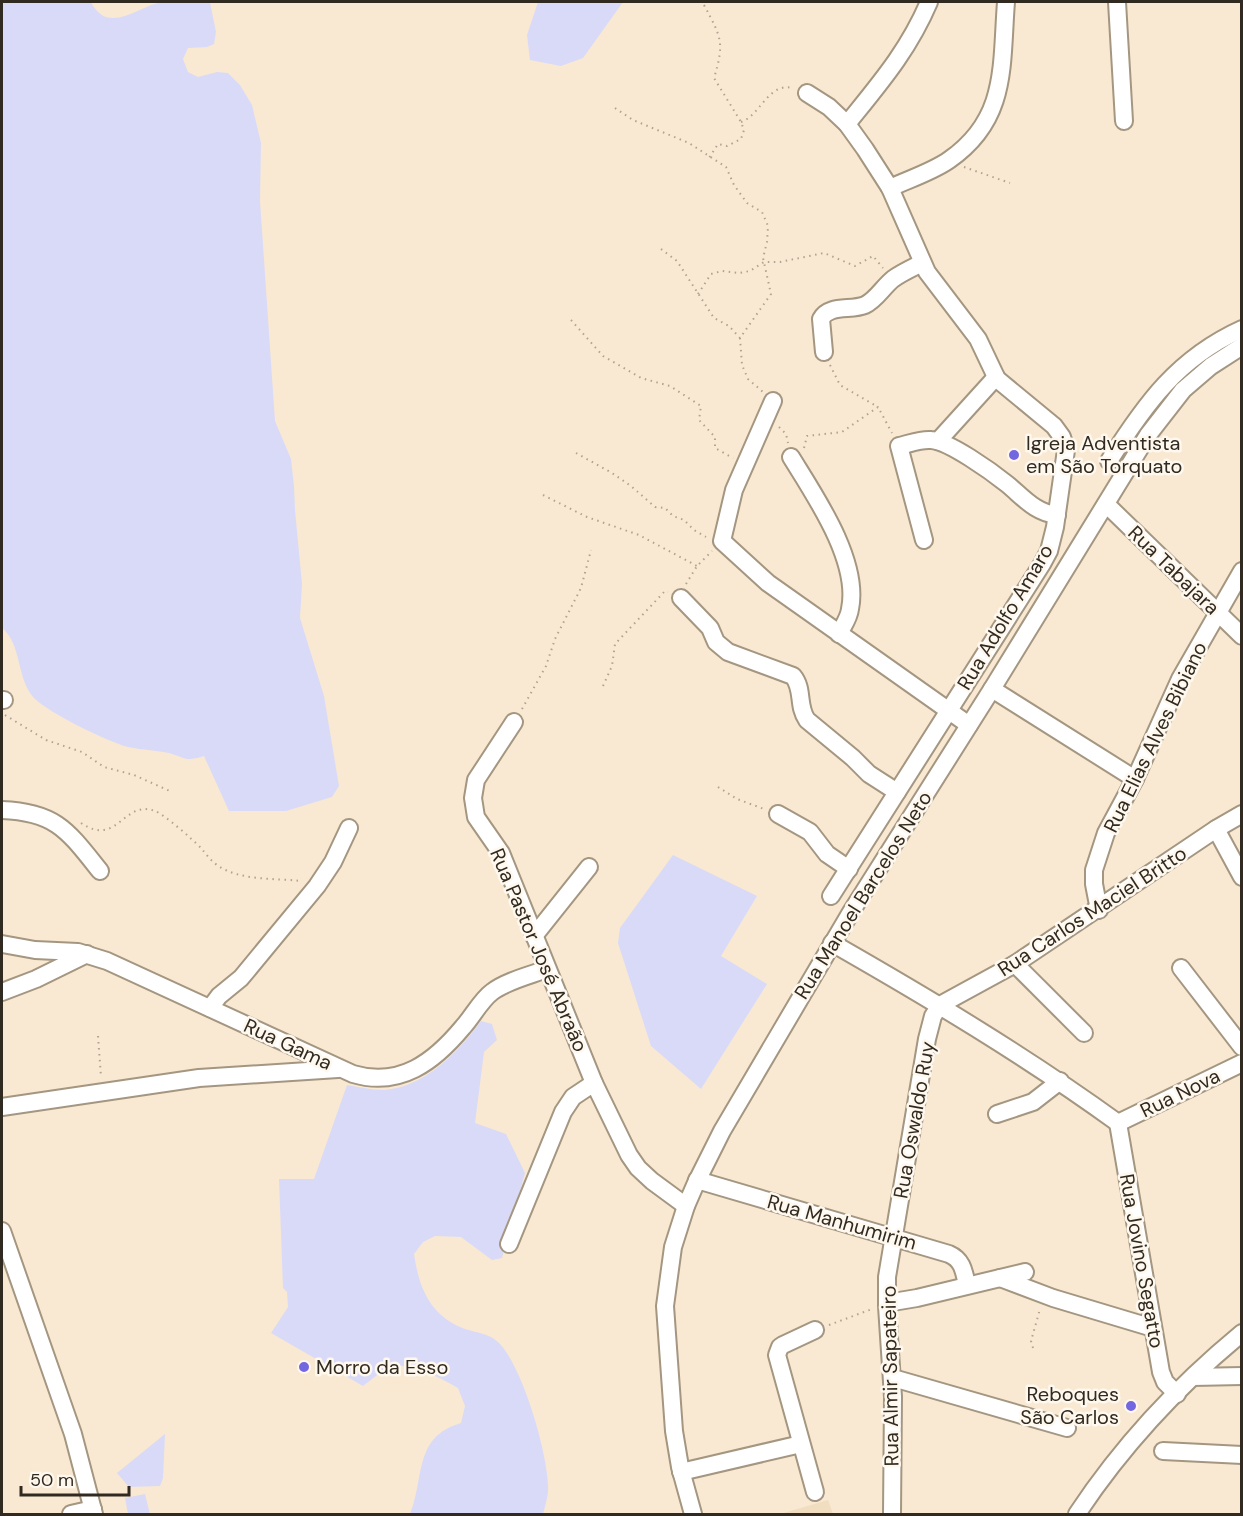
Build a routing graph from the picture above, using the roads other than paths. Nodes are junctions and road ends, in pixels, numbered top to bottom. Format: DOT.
graph roads {
  1 [pos="929,2"];
  2 [pos="1006,2"];
  3 [pos="1117,2"];
  4 [pos="807,93"];
  5 [pos="1124,121"];
  6 [pos="847,124"];
  7 [pos="890,188"];
  8 [pos="922,263"];
  9 [pos="1242,329"];
  10 [pos="1242,346"];
  11 [pos="824,352"];
  12 [pos="996,377"];
  13 [pos="773,401"];
  14 [pos="938,441"];
  15 [pos="1109,461"];
  16 [pos="795,463"];
  17 [pos="1106,504"];
  18 [pos="1057,515"];
  19 [pos="924,540"];
  20 [pos="1242,571"];
  21 [pos="681,598"];
  22 [pos="1218,613"];
  23 [pos="839,634"];
  24 [pos="1242,636"];
  25 [pos="992,689"];
  26 [pos="949,711"];
  27 [pos="514,722"];
  28 [pos="969,725"];
  29 [pos="1135,779"];
  30 [pos="897,792"];
  31 [pos="2,810"];
  32 [pos="778,814"];
  33 [pos="1242,814"];
  34 [pos="349,828"];
  35 [pos="1216,829"];
  36 [pos="588,867"];
  37 [pos="849,869"];
  38 [pos="100,871"];
  39 [pos="1242,877"];
  40 [pos="831,896"];
  41 [pos="1099,910"];
  42 [pos="534,936"];
  43 [pos="832,942"];
  44 [pos="2,944"];
  45 [pos="87,954"];
  46 [pos="1015,964"];
  47 [pos="1181,968"];
  48 [pos="547,969"];
  49 [pos="2,992"];
  50 [pos="921,994"];
  51 [pos="940,1005"];
  52 [pos="210,1008"];
  53 [pos="929,1031"];
  54 [pos="1084,1033"];
  55 [pos="1242,1047"];
  56 [pos="1240,1066"];
  57 [pos="342,1069"];
  58 [pos="1060,1081"];
  59 [pos="594,1083"];
  60 [pos="2,1107"];
  61 [pos="997,1114"];
  62 [pos="1118,1123"];
  63 [pos="698,1180"];
  64 [pos="686,1206"];
  65 [pos="2,1230"];
  66 [pos="893,1237"];
  67 [pos="509,1244"];
  68 [pos="1025,1272"];
  69 [pos="1000,1278"];
  70 [pos="967,1285"];
  71 [pos="887,1303"];
  72 [pos="1153,1328"];
  73 [pos="815,1330"];
  74 [pos="1242,1333"];
  75 [pos="1242,1376"];
  76 [pos="1193,1377"];
  77 [pos="893,1378"];
  78 [pos="1177,1394"];
  79 [pos="1067,1428"];
  80 [pos="801,1444"];
  81 [pos="1163,1451"];
  82 [pos="1242,1455"];
  83 [pos="681,1472"];
  84 [pos="815,1492"];
  85 [pos="93,1512"];
  86 [pos="70,1515"];
  87 [pos="693,1515"];
  88 [pos="892,1515"];
  89 [pos="1077,1515"];
  1 -- 6 [label="street"];
  2 -- 7 [label="street"];
  3 -- 5 [label="street"];
  4 -- 6 [label="street, Rua Adolfo Amaro"];
  6 -- 7 [label="street, Rua Adolfo Amaro"];
  7 -- 8 [label="street, Rua Adolfo Amaro"];
  8 -- 11 [label="street"];
  8 -- 12 [label="street, Rua Adolfo Amaro"];
  9 -- 15 [label="street"];
  10 -- 17 [label="street, Rua Manoel Barcelos Neto"];
  12 -- 14 [label="street"];
  12 -- 18 [label="street, Rua Adolfo Amaro"];
  13 -- 23 [label="street"];
  14 -- 18 [label="street"];
  14 -- 19 [label="street"];
  16 -- 23 [label="street"];
  17 -- 22 [label="street, Rua Tabajara"];
  17 -- 25 [label="street, Rua Manoel Barcelos Neto"];
  18 -- 26 [label="street, Rua Adolfo Amaro"];
  20 -- 22 [label="street, Rua Elias Alves Bibiano"];
  21 -- 30 [label="street"];
  22 -- 24 [label="street, Rua Tabajara"];
  22 -- 29 [label="street, Rua Elias Alves Bibiano"];
  23 -- 26 [label="street"];
  25 -- 28 [label="street, Rua Manoel Barcelos Neto"];
  25 -- 29 [label="street"];
  26 -- 28 [label="street"];
  26 -- 30 [label="street, Rua Adolfo Amaro"];
  27 -- 42 [label="street, Rua Pastor José Abraão"];
  28 -- 43 [label="street, Rua Manoel Barcelos Neto"];
  29 -- 41 [label="street, Rua Elias Alves Bibiano"];
  30 -- 37 [label="street, Rua Adolfo Amaro"];
  31 -- 38 [label="street"];
  32 -- 37 [label="street"];
  33 -- 35 [label="street, Rua Carlos Maciel Britto"];
  34 -- 52 [label="street"];
  35 -- 39 [label="street"];
  35 -- 41 [label="street, Rua Carlos Maciel Britto"];
  36 -- 42 [label="street"];
  37 -- 40 [label="street, Rua Adolfo Amaro"];
  41 -- 46 [label="street, Rua Carlos Maciel Britto"];
  42 -- 48 [label="street, Rua Pastor José Abraão"];
  43 -- 50 [label="street"];
  43 -- 63 [label="street, Rua Manoel Barcelos Neto"];
  44 -- 45 [label="street, Rua Gama"];
  45 -- 49 [label="street"];
  45 -- 52 [label="street, Rua Gama"];
  46 -- 51 [label="street, Rua Carlos Maciel Britto"];
  46 -- 54 [label="street"];
  47 -- 55 [label="street"];
  48 -- 57 [label="street, Rua Gama"];
  48 -- 59 [label="street, Rua Pastor José Abraão"];
  50 -- 51 [label="street"];
  50 -- 53 [label="street"];
  51 -- 53 [label="street, Rua Oswaldo Ruy"];
  51 -- 58 [label="street"];
  52 -- 57 [label="street, Rua Gama"];
  53 -- 66 [label="street, Rua Oswaldo Ruy"];
  56 -- 62 [label="street, Rua Nova"];
  57 -- 60 [label="street"];
  58 -- 61 [label="street"];
  58 -- 62 [label="street"];
  59 -- 64 [label="street, Rua Pastor José Abraão"];
  59 -- 67 [label="street"];
  62 -- 72 [label="street, Rua Jovino Segatto"];
  63 -- 64 [label="street, Rua Manoel Barcelos Neto"];
  63 -- 66 [label="street, Rua Manhumirim"];
  64 -- 83 [label="street, Rua Manoel Barcelos Neto"];
  65 -- 85 [label="street"];
  66 -- 70 [label="street, Rua Manhumirim"];
  66 -- 71 [label="street, Rua Almir Sapateiro"];
  68 -- 69 [label="street"];
  69 -- 70 [label="street"];
  69 -- 72 [label="street"];
  70 -- 71 [label="street"];
  71 -- 77 [label="street, Rua Almir Sapateiro"];
  72 -- 78 [label="street, Rua Jovino Segatto"];
  73 -- 80 [label="street"];
  74 -- 76 [label="street"];
  75 -- 76 [label="street"];
  76 -- 78 [label="street"];
  77 -- 79 [label="street"];
  77 -- 88 [label="street, Rua Almir Sapateiro"];
  78 -- 89 [label="street"];
  80 -- 83 [label="street"];
  80 -- 84 [label="street"];
  81 -- 82 [label="street"];
  83 -- 87 [label="street, Rua Manoel Barcelos Neto"];
  85 -- 86 [label="street"];
}
